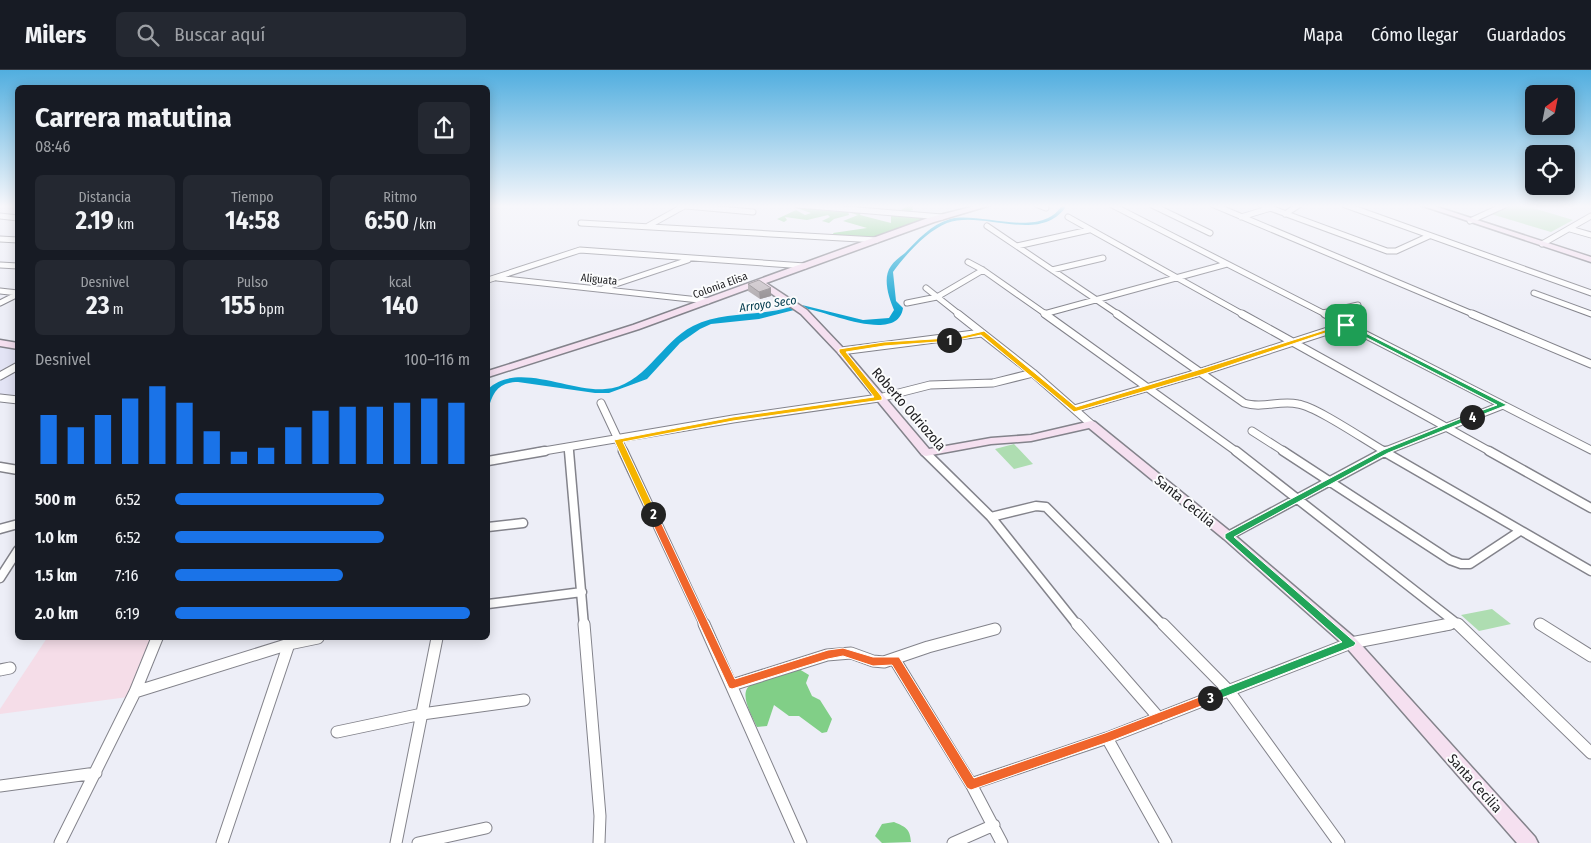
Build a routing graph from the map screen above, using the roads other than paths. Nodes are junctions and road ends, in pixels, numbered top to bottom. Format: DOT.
graph roads {
  1 [pos="874,241"];
  2 [pos="1010,241"];
  3 [pos="1039,241"];
  4 [pos="1109,241"];
  5 [pos="1183,241"];
  6 [pos="1297,241"];
  7 [pos="1358,241"];
  8 [pos="1417,241"];
  9 [pos="1443,241"];
  10 [pos="1533,241"];
  11 [pos="1547,241"];
  12 [pos="1542,244"];
  13 [pos="1017,246"];
  14 [pos="692,258"];
  15 [pos="1103,258"];
  16 [pos="1591,260"];
  17 [pos="968,262"];
  18 [pos="1228,264"];
  19 [pos="0,265"];
  20 [pos="15,266"];
  21 [pos="805,266"];
  22 [pos="983,270"];
  23 [pos="1052,270"];
  24 [pos="490,278"];
  25 [pos="490,278"];
  26 [pos="1177,278"];
  27 [pos="760,282"];
  28 [pos="926,288"];
  29 [pos="600,290"];
  30 [pos="0,292"];
  31 [pos="1534,293"];
  32 [pos="1591,293"];
  33 [pos="15,294"];
  34 [pos="15,296"];
  35 [pos="937,297"];
  36 [pos="1095,299"];
  37 [pos="708,301"];
  38 [pos="0,303"];
  39 [pos="907,303"];
  40 [pos="1358,305"];
  41 [pos="1323,313"];
  42 [pos="1044,314"];
  43 [pos="1591,314"];
  44 [pos="1346,325"];
  45 [pos="982,333"];
  46 [pos="1294,342"];
  47 [pos="0,343"];
  48 [pos="15,346"];
  49 [pos="841,351"];
  50 [pos="1591,364"];
  51 [pos="15,368"];
  52 [pos="1201,372"];
  53 [pos="490,373"];
  54 [pos="1033,373"];
  55 [pos="0,376"];
  56 [pos="1149,388"];
  57 [pos="0,398"];
  58 [pos="880,398"];
  59 [pos="15,400"];
  60 [pos="601,403"];
  61 [pos="1503,405"];
  62 [pos="1074,409"];
  63 [pos="1091,424"];
  64 [pos="1445,426"];
  65 [pos="1252,431"];
  66 [pos="618,440"];
  67 [pos="569,447"];
  68 [pos="1591,450"];
  69 [pos="1386,452"];
  70 [pos="926,453"];
  71 [pos="490,461"];
  72 [pos="0,467"];
  73 [pos="15,470"];
  74 [pos="1329,482"];
  75 [pos="1298,498"];
  76 [pos="1591,508"];
  77 [pos="991,517"];
  78 [pos="523,523"];
  79 [pos="15,525"];
  80 [pos="490,527"];
  81 [pos="0,529"];
  82 [pos="1520,531"];
  83 [pos="1228,536"];
  84 [pos="15,555"];
  85 [pos="1591,571"];
  86 [pos="0,578"];
  87 [pos="582,592"];
  88 [pos="490,604"];
  89 [pos="1457,623"];
  90 [pos="1540,624"];
  91 [pos="995,629"];
  92 [pos="156,640"];
  93 [pos="437,640"];
  94 [pos="290,641"];
  95 [pos="1351,643"];
  96 [pos="1591,656"];
  97 [pos="895,660"];
  98 [pos="732,684"];
  99 [pos="1228,691"];
  100 [pos="135,692"];
  101 [pos="524,700"];
  102 [pos="422,714"];
  103 [pos="1159,718"];
  104 [pos="337,732"];
  105 [pos="1107,738"];
  106 [pos="1591,753"];
  107 [pos="96,773"];
  108 [pos="971,784"];
  109 [pos="0,786"];
  110 [pos="994,825"];
  111 [pos="486,828"];
  112 [pos="60,843"];
  113 [pos="222,843"];
  114 [pos="396,843"];
  115 [pos="418,843"];
  116 [pos="599,843"];
  117 [pos="801,843"];
  118 [pos="953,843"];
  119 [pos="1002,843"];
  120 [pos="1166,843"];
  121 [pos="1339,843"];
  122 [pos="1529,843"];
  1 -- 21 [label="street, Colonia Elisa"];
  2 -- 13 [label="street"];
  3 -- 13 [label="street"];
  4 -- 26 [label="street"];
  5 -- 18 [label="street"];
  6 -- 50 [label="street"];
  7 -- 8 [label="street"];
  9 -- 32 [label="street"];
  10 -- 12 [label="street"];
  11 -- 12 [label="street"];
  12 -- 16 [label="street"];
  13 -- 23 [label="street"];
  14 -- 21 [label="street"];
  14 -- 24 [label="street"];
  14 -- 29 [label="street"];
  15 -- 23 [label="street"];
  17 -- 22 [label="street"];
  18 -- 26 [label="street"];
  18 -- 41 [label="street"];
  19 -- 20 [label="street"];
  21 -- 27 [label="street, Colonia Elisa"];
  22 -- 35 [label="street"];
  22 -- 42 [label="street"];
  23 -- 36 [label="street"];
  25 -- 29 [label="street, Aliguata"];
  26 -- 36 [label="street"];
  26 -- 46 [label="street"];
  27 -- 37 [label="street, Colonia Elisa"];
  27 -- 49 [label="street, Roberto Odriozola"];
  28 -- 35 [label="street, Santa Cecilia"];
  29 -- 37 [label="street, Aliguata"];
  30 -- 33 [label="street"];
  31 -- 43 [label="street"];
  34 -- 38 [label="street"];
  35 -- 39 [label="street"];
  35 -- 45 [label="street, Santa Cecilia"];
  36 -- 42 [label="street"];
  36 -- 52 [label="street"];
  37 -- 53 [label="street, Colonia Elisa"];
  40 -- 41 [label="street"];
  41 -- 44 [label="street"];
  42 -- 56 [label="street"];
  44 -- 46 [label="street"];
  44 -- 61 [label="street"];
  45 -- 49 [label="street"];
  45 -- 54 [label="street, Santa Cecilia"];
  46 -- 52 [label="street"];
  46 -- 64 [label="street"];
  47 -- 48 [label="street"];
  49 -- 58 [label="street, Roberto Odriozola"];
  51 -- 55 [label="street"];
  52 -- 56 [label="street"];
  52 -- 69 [label="street"];
  54 -- 58 [label="street"];
  54 -- 62 [label="street, Santa Cecilia"];
  56 -- 62 [label="street"];
  56 -- 75 [label="street"];
  57 -- 59 [label="street"];
  58 -- 66 [label="street"];
  58 -- 70 [label="street, Roberto Odriozola"];
  60 -- 66 [label="street"];
  61 -- 64 [label="street"];
  61 -- 68 [label="street"];
  62 -- 63 [label="street, Santa Cecilia"];
  63 -- 70 [label="street"];
  63 -- 83 [label="street, Santa Cecilia"];
  64 -- 69 [label="street"];
  64 -- 76 [label="street"];
  65 -- 74 [label="street"];
  66 -- 67 [label="street"];
  66 -- 98 [label="street"];
  67 -- 71 [label="street"];
  67 -- 87 [label="street"];
  69 -- 74 [label="street"];
  69 -- 82 [label="street"];
  70 -- 77 [label="street, Roberto Odriozola"];
  72 -- 73 [label="street"];
  74 -- 75 [label="street"];
  74 -- 82 [label="street"];
  75 -- 83 [label="street"];
  75 -- 89 [label="street"];
  77 -- 99 [label="street"];
  77 -- 103 [label="street, Roberto Odriozola"];
  78 -- 80 [label="street"];
  79 -- 81 [label="street"];
  82 -- 85 [label="street"];
  83 -- 95 [label="street, Santa Cecilia"];
  84 -- 86 [label="street"];
  87 -- 88 [label="street"];
  87 -- 116 [label="street"];
  89 -- 95 [label="street"];
  89 -- 106 [label="street"];
  90 -- 96 [label="street"];
  91 -- 97 [label="street"];
  92 -- 100 [label="street"];
  93 -- 102 [label="street"];
  94 -- 100 [label="street"];
  94 -- 113 [label="street"];
  95 -- 99 [label="street"];
  95 -- 122 [label="street, Santa Cecilia"];
  97 -- 98 [label="street"];
  97 -- 108 [label="street"];
  98 -- 117 [label="street"];
  99 -- 103 [label="street"];
  99 -- 121 [label="street"];
  100 -- 107 [label="street"];
  101 -- 102 [label="street"];
  102 -- 104 [label="street"];
  102 -- 114 [label="street"];
  103 -- 105 [label="street"];
  105 -- 108 [label="street"];
  105 -- 120 [label="street"];
  107 -- 109 [label="street"];
  107 -- 112 [label="street"];
  108 -- 110 [label="street"];
  110 -- 118 [label="street"];
  110 -- 119 [label="street"];
  111 -- 115 [label="street"];
}
